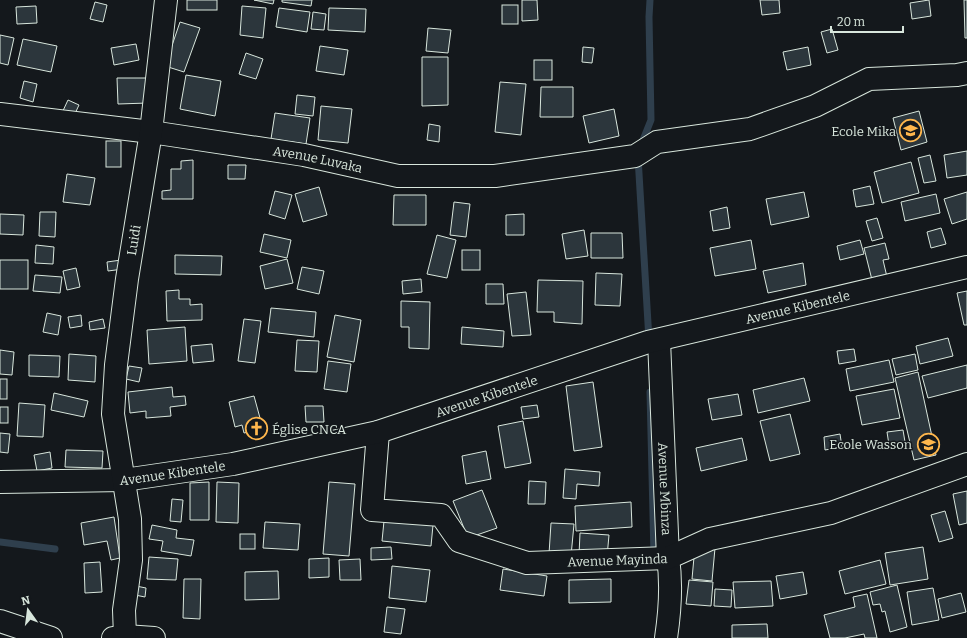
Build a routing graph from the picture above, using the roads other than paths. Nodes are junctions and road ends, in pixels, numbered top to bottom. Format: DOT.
graph roads {
  1 [pos="166,0"];
  2 [pos="967,73"];
  3 [pos="0,114"];
  4 [pos="151,132"];
  5 [pos="967,267"];
  6 [pos="663,339"];
  7 [pos="378,432"];
  8 [pos="967,464"];
  9 [pos="124,480"];
  10 [pos="0,482"];
  11 [pos="668,558"];
  12 [pos="0,621"];
  13 [pos="120,637"];
  14 [pos="51,638"];
  15 [pos="154,638"];
  16 [pos="666,638"];
  1 -- 4 [label="street, Luidi"];
  2 -- 4 [label="street, Avenue Luvaka"];
  3 -- 4 [label="street, Avenue Luvaka"];
  4 -- 9 [label="street, Luidi"];
  5 -- 6 [label="street, Avenue Kibentele"];
  6 -- 7 [label="street, Avenue Kibentele"];
  6 -- 11 [label="street, Avenue Mbinza"];
  7 -- 9 [label="street, Avenue Kibentele"];
  7 -- 11 [label="street, Avenue Mayinda"];
  8 -- 11 [label="street, Avenue Mayinda"];
  9 -- 10 [label="street, Avenue Kibentele"];
  9 -- 13 [label="street, Luidi"];
  11 -- 16 [label="street, Avenue Mbinza"];
  12 -- 14 [label="street"];
  13 -- 15 [label="street"];
}
